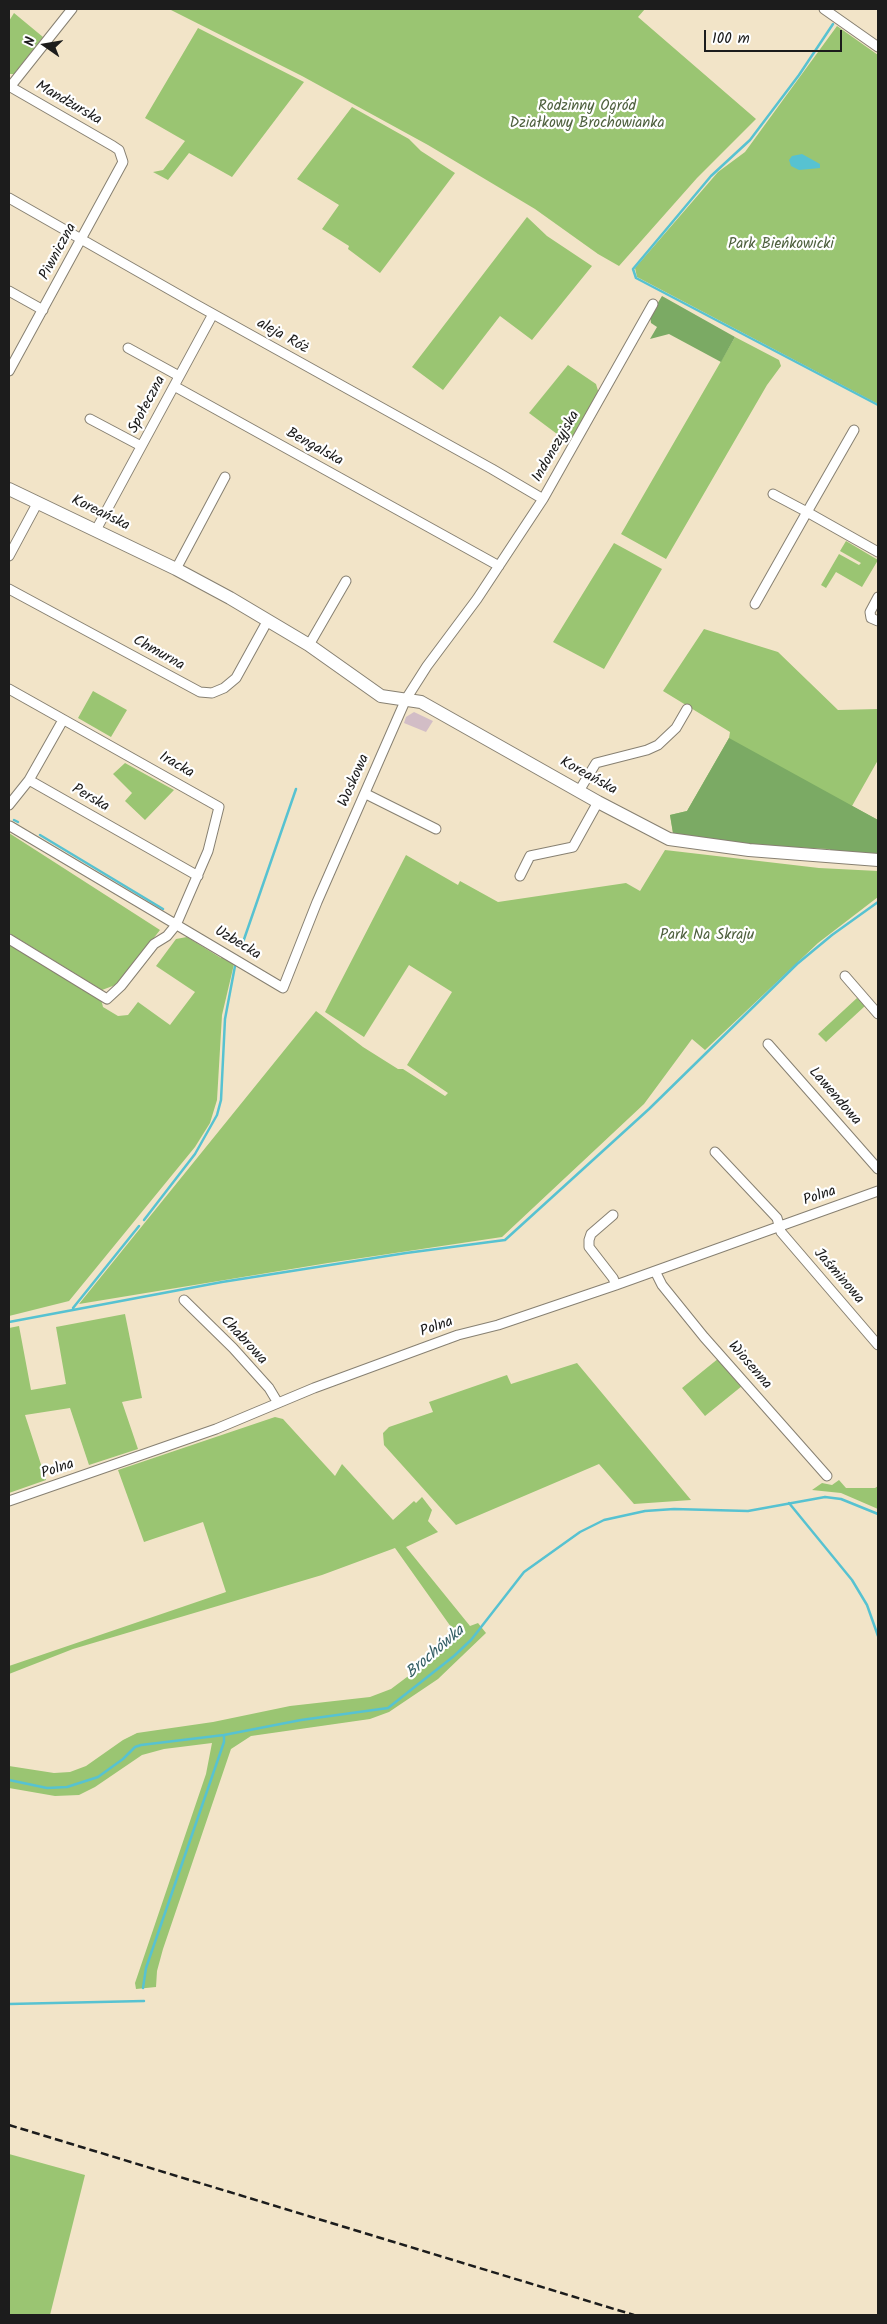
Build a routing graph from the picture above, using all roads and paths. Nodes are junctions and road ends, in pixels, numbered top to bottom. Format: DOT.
graph roads {
  1 [pos="72,9"];
  2 [pos="824,9"];
  3 [pos="878,47"];
  4 [pos="9,87"];
  5 [pos="113,146"];
  6 [pos="9,198"];
  7 [pos="82,240"];
  8 [pos="9,291"];
  9 [pos="653,304"];
  10 [pos="43,310"];
  11 [pos="213,314"];
  12 [pos="128,348"];
  13 [pos="9,371"];
  14 [pos="179,376"];
  15 [pos="174,386"];
  16 [pos="90,419"];
  17 [pos="854,430"];
  18 [pos="141,446"];
  19 [pos="225,476"];
  20 [pos="9,489"];
  21 [pos="773,494"];
  22 [pos="543,499"];
  23 [pos="38,502"];
  24 [pos="807,512"];
  25 [pos="96,530"];
  26 [pos="878,552"];
  27 [pos="9,556"];
  28 [pos="499,566"];
  29 [pos="176,569"];
  30 [pos="346,582"];
  31 [pos="9,589"];
  32 [pos="878,597"];
  33 [pos="477,599"];
  34 [pos="755,604"];
  35 [pos="268,620"];
  36 [pos="878,621"];
  37 [pos="309,645"];
  38 [pos="9,689"];
  39 [pos="406,698"];
  40 [pos="687,709"];
  41 [pos="62,720"];
  42 [pos="28,780"];
  43 [pos="579,791"];
  44 [pos="366,794"];
  45 [pos="598,802"];
  46 [pos="9,805"];
  47 [pos="10,826"];
  48 [pos="436,829"];
  49 [pos="878,860"];
  50 [pos="198,876"];
  51 [pos="520,876"];
  52 [pos="176,924"];
  53 [pos="9,939"];
  54 [pos="845,976"];
  55 [pos="283,988"];
  56 [pos="878,1014"];
  57 [pos="768,1044"];
  58 [pos="716,1152"];
  59 [pos="878,1169"];
  60 [pos="878,1191"];
  61 [pos="612,1215"];
  62 [pos="779,1226"];
  63 [pos="655,1271"];
  64 [pos="616,1285"];
  65 [pos="184,1300"];
  66 [pos="878,1345"];
  67 [pos="278,1403"];
  68 [pos="827,1476"];
  69 [pos="9,1501"];
  1 -- 4 [label="street"];
  2 -- 3 [label="street"];
  4 -- 5 [label="street, Mandżurska"];
  5 -- 7 [label="street, Piwniczna"];
  6 -- 7 [label="street, aleja Róż"];
  7 -- 10 [label="street, Piwniczna"];
  7 -- 11 [label="street, aleja Róż"];
  8 -- 10 [label="street"];
  9 -- 22 [label="street, Indonezyjska"];
  10 -- 13 [label="street, Piwniczna"];
  11 -- 14 [label="street, Społeczna"];
  11 -- 22 [label="street, aleja Róż"];
  12 -- 14 [label="street, Społeczna"];
  14 -- 15 [label="street, Społeczna"];
  15 -- 18 [label="street, Społeczna"];
  15 -- 28 [label="street, Bengalska"];
  16 -- 18 [label="street, Społeczna"];
  17 -- 24 [label="street"];
  18 -- 25 [label="street, Społeczna"];
  19 -- 29 [label="street"];
  20 -- 23 [label="street, Koreańska"];
  21 -- 24 [label="street"];
  22 -- 28 [label="street, Indonezyjska"];
  23 -- 25 [label="street, Koreańska"];
  23 -- 27 [label="street"];
  24 -- 26 [label="street"];
  24 -- 34 [label="street"];
  25 -- 29 [label="street, Koreańska"];
  28 -- 33 [label="street, Indonezyjska"];
  29 -- 35 [label="street, Koreańska"];
  30 -- 37 [label="street"];
  31 -- 35 [label="street, Chmurna"];
  32 -- 36 [label="street"];
  33 -- 39 [label="street, Woskowa"];
  35 -- 37 [label="street, Koreańska"];
  37 -- 39 [label="street, Koreańska"];
  38 -- 41 [label="street, Iracka"];
  39 -- 43 [label="street, Koreańska"];
  39 -- 44 [label="street, Woskowa"];
  40 -- 43 [label="street"];
  41 -- 42 [label="street"];
  41 -- 50 [label="street, Iracka"];
  42 -- 46 [label="street"];
  42 -- 50 [label="street, Perska"];
  43 -- 45 [label="street, Koreańska"];
  44 -- 48 [label="street"];
  44 -- 55 [label="street, Woskowa"];
  45 -- 49 [label="street, Koreańska"];
  45 -- 51 [label="street"];
  47 -- 52 [label="street, Uzbecka"];
  50 -- 52 [label="street, Iracka"];
  52 -- 53 [label="street"];
  52 -- 55 [label="street, Uzbecka"];
  54 -- 56 [label="street"];
  57 -- 59 [label="street, Lawendowa"];
  58 -- 62 [label="street, Jaśminowa"];
  60 -- 62 [label="street, Polna"];
  61 -- 64 [label="street"];
  62 -- 63 [label="street, Polna"];
  62 -- 66 [label="street, Jaśminowa"];
  63 -- 64 [label="street, Polna"];
  63 -- 68 [label="street, Wiosenna"];
  64 -- 67 [label="street, Polna"];
  65 -- 67 [label="street, Chabrowa"];
  67 -- 69 [label="street, Polna"];
}
